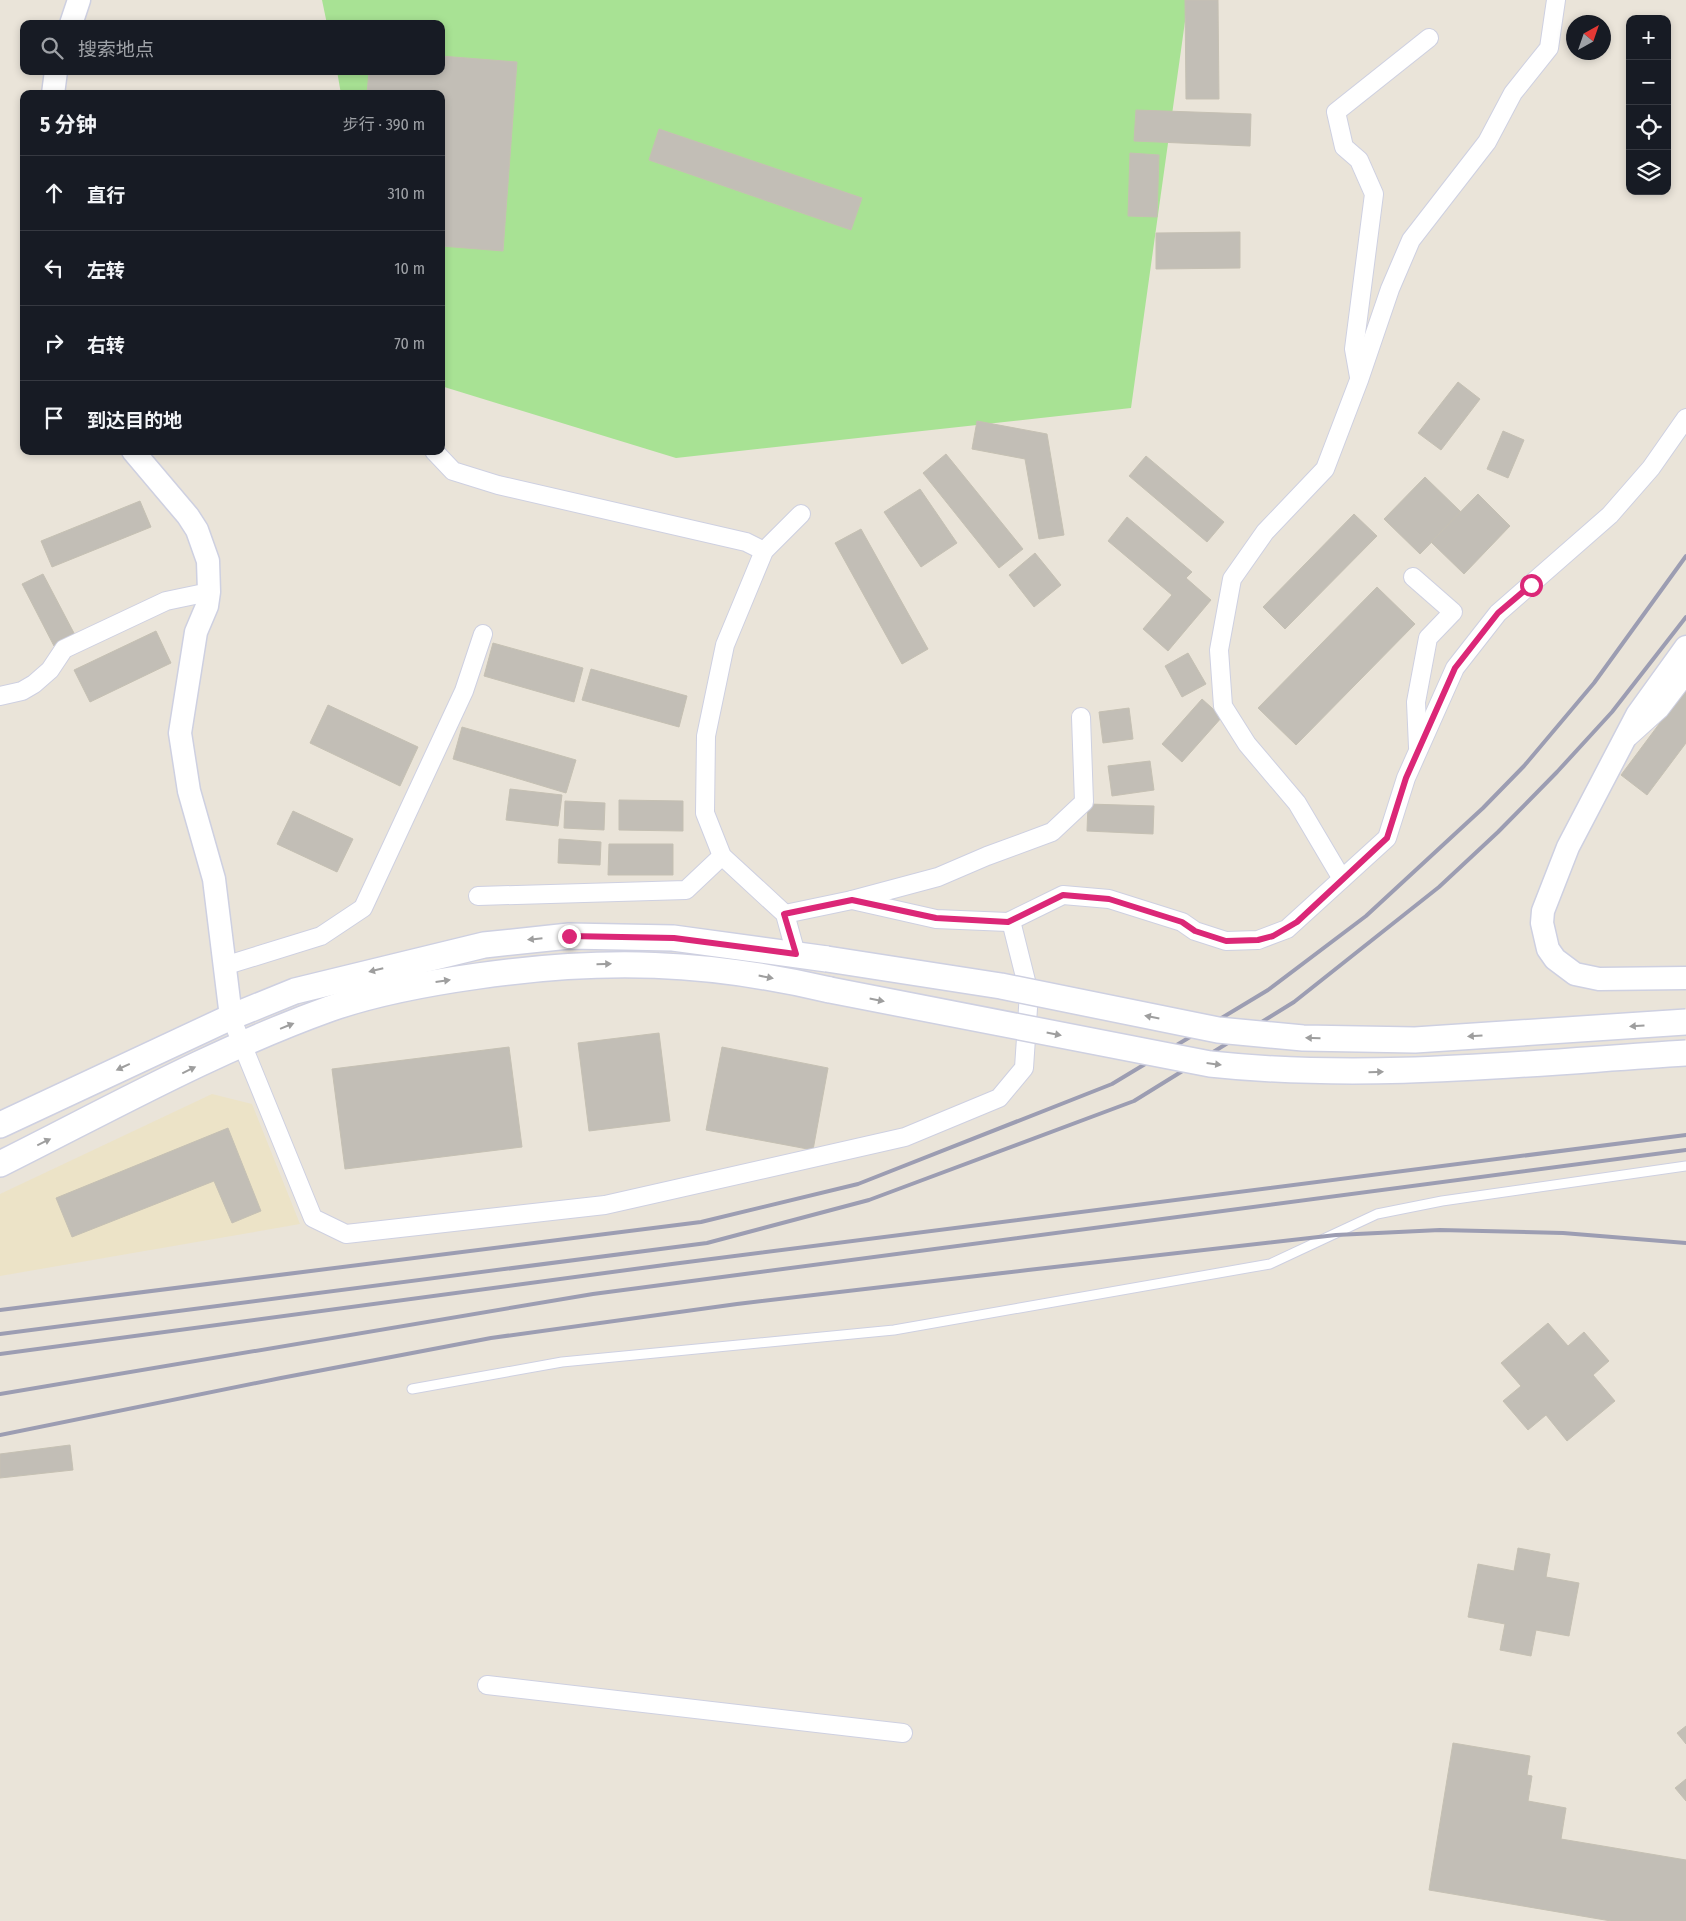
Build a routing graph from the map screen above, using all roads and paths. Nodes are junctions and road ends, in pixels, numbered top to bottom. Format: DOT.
graph roads {
  1 [pos="79,0"];
  2 [pos="1556,0"];
  3 [pos="72,20"];
  4 [pos="1429,38"];
  5 [pos="55,75"];
  6 [pos="53,90"];
  7 [pos="1359,380"];
  8 [pos="1686,418"];
  9 [pos="136,455"];
  10 [pos="438,455"];
  11 [pos="802,514"];
  12 [pos="764,551"];
  13 [pos="1413,577"];
  14 [pos="209,592"];
  15 [pos="483,634"];
  16 [pos="1686,647"];
  17 [pos="1686,676"];
  18 [pos="0,696"];
  19 [pos="1080,717"];
  20 [pos="1622,744"];
  21 [pos="1418,753"];
  22 [pos="722,856"];
  23 [pos="1342,879"];
  24 [pos="478,896"];
  25 [pos="852,900"];
  26 [pos="784,914"];
  27 [pos="1010,921"];
  28 [pos="796,954"];
  29 [pos="224,966"];
  30 [pos="1686,978"];
  31 [pos="231,1017"];
  32 [pos="1686,1022"];
  33 [pos="242,1044"];
  34 [pos="1686,1053"];
  35 [pos="0,1125"];
  36 [pos="0,1164"];
  37 [pos="1686,1166"];
  38 [pos="412,1389"];
  39 [pos="487,1684"];
  40 [pos="903,1732"];
  1 -- 3 [label="street"];
  2 -- 7 [label="street"];
  4 -- 7 [label="street"];
  5 -- 6 [label="street"];
  7 -- 23 [label="street"];
  8 -- 21 [label="street"];
  9 -- 14 [label="street"];
  10 -- 12 [label="street"];
  11 -- 12 [label="street"];
  12 -- 22 [label="street"];
  13 -- 21 [label="street"];
  14 -- 18 [label="street"];
  14 -- 29 [label="street"];
  15 -- 29 [label="street"];
  16 -- 20 [label="street"];
  17 -- 20 [label="street"];
  19 -- 25 [label="street"];
  20 -- 30 [label="street"];
  21 -- 23 [label="street"];
  22 -- 24 [label="street"];
  22 -- 26 [label="street"];
  23 -- 27 [label="street"];
  25 -- 26 [label="street"];
  25 -- 27 [label="street"];
  26 -- 28 [label="street"];
  27 -- 33 [label="street"];
  28 -- 31 [label="main road, one-way"];
  32 -- 28 [label="main road, one-way, bridge"];
  29 -- 31 [label="street"];
  31 -- 33 [label="street"];
  31 -- 35 [label="main road, one-way"];
  33 -- 34 [label="main road, one-way, bridge"];
  36 -- 33 [label="main road, one-way"];
  37 -- 38 [label="lane"];
  39 -- 40 [label="street"];
}
